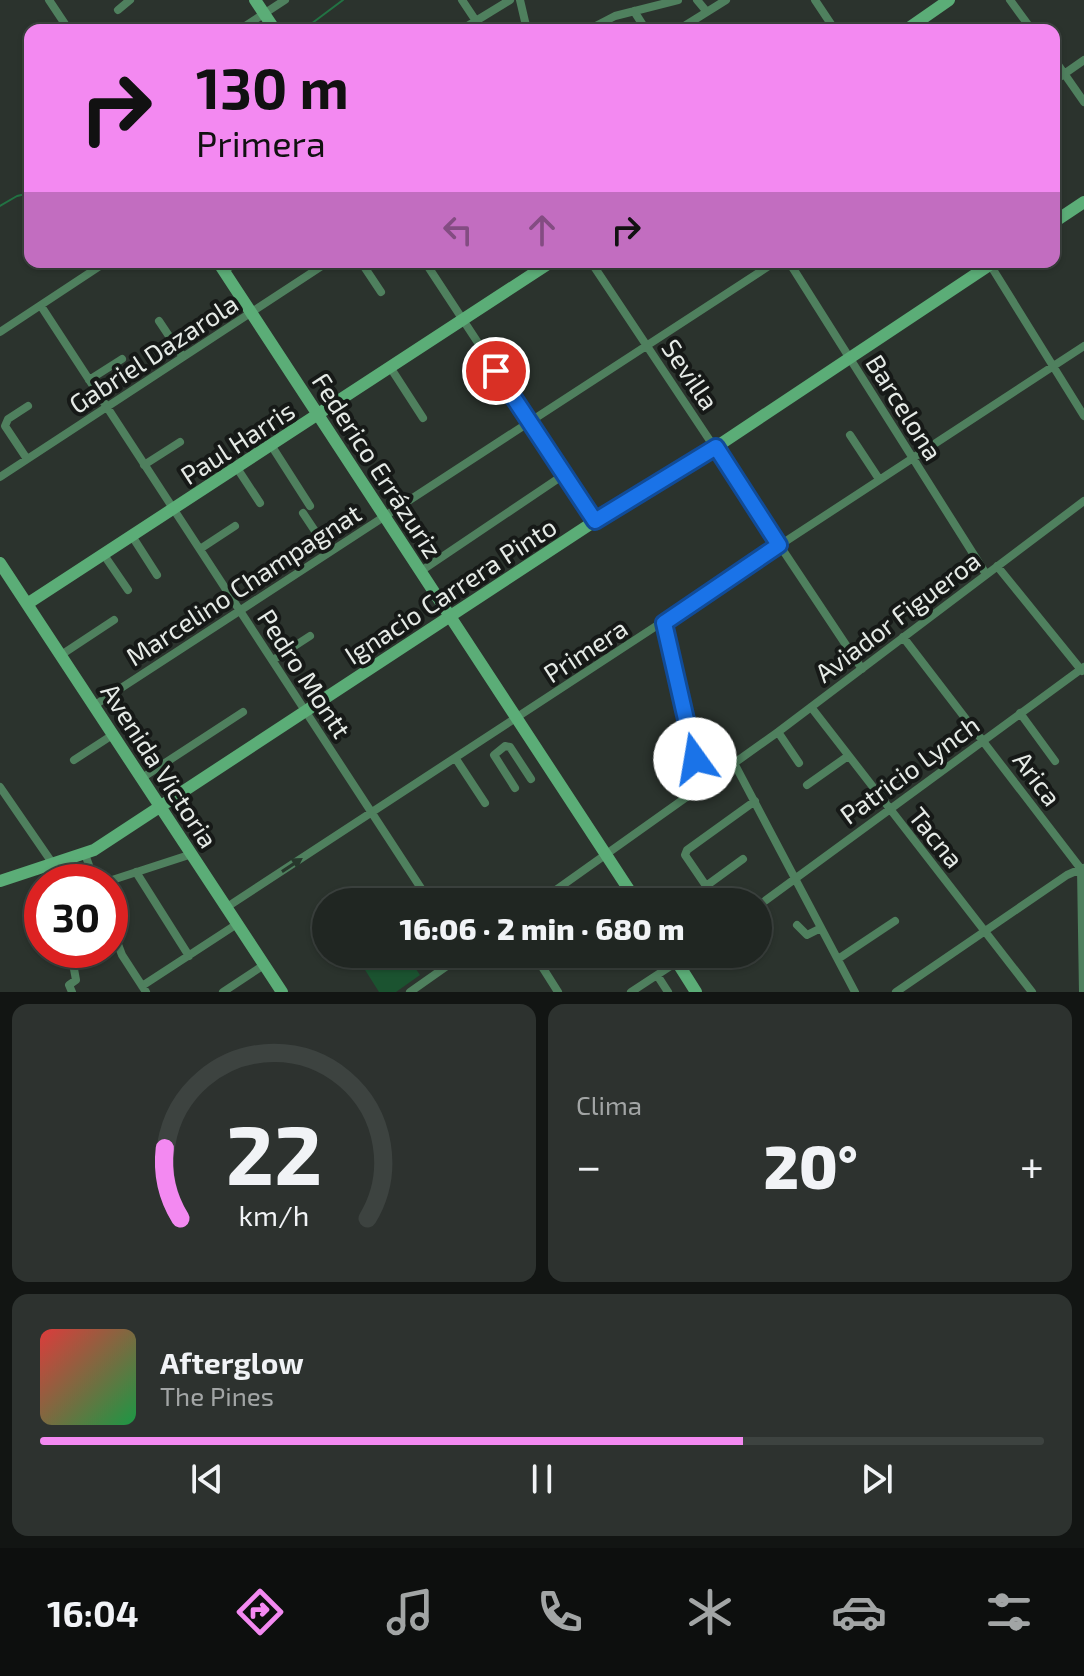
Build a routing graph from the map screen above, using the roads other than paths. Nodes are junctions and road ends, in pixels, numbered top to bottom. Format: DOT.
graph roads {
  1 [pos="49,0"];
  2 [pos="130,0"];
  3 [pos="255,0"];
  4 [pos="285,0"];
  5 [pos="462,0"];
  6 [pos="510,0"];
  7 [pos="520,0"];
  8 [pos="678,0"];
  9 [pos="697,0"];
  10 [pos="726,0"];
  11 [pos="815,0"];
  12 [pos="949,0"];
  13 [pos="1010,0"];
  14 [pos="118,10"];
  15 [pos="634,11"];
  16 [pos="707,12"];
  17 [pos="265,13"];
  18 [pos="476,21"];
  19 [pos="65,24"];
  20 [pos="248,24"];
  21 [pos="271,24"];
  22 [pos="471,24"];
  23 [pos="526,24"];
  24 [pos="600,24"];
  25 [pos="642,24"];
  26 [pos="688,24"];
  27 [pos="831,24"];
  28 [pos="915,24"];
  29 [pos="1028,24"];
  30 [pos="1084,60"];
  31 [pos="1060,67"];
  32 [pos="1065,73"];
  33 [pos="1060,77"];
  34 [pos="1084,102"];
  35 [pos="1084,202"];
  36 [pos="1060,218"];
  37 [pos="97,268"];
  38 [pos="222,268"];
  39 [pos="319,268"];
  40 [pos="365,268"];
  41 [pos="429,268"];
  42 [pos="542,268"];
  43 [pos="595,268"];
  44 [pos="766,268"];
  45 [pos="793,268"];
  46 [pos="984,268"];
  47 [pos="994,268"];
  48 [pos="381,292"];
  49 [pos="41,306"];
  50 [pos="252,312"];
  51 [pos="462,320"];
  52 [pos="159,321"];
  53 [pos="0,332"];
  54 [pos="647,345"];
  55 [pos="1084,346"];
  56 [pos="183,357"];
  57 [pos="850,358"];
  58 [pos="122,359"];
  59 [pos="390,367"];
  60 [pos="1053,367"];
  61 [pos="89,380"];
  62 [pos="28,406"];
  63 [pos="107,408"];
  64 [pos="319,414"];
  65 [pos="1084,416"];
  66 [pos="423,418"];
  67 [pos="530,422"];
  68 [pos="850,435"];
  69 [pos="180,442"];
  70 [pos="271,445"];
  71 [pos="716,447"];
  72 [pos="912,456"];
  73 [pos="27,459"];
  74 [pos="144,465"];
  75 [pos="237,468"];
  76 [pos="565,474"];
  77 [pos="0,477"];
  78 [pos="879,479"];
  79 [pos="1084,501"];
  80 [pos="260,503"];
  81 [pos="173,510"];
  82 [pos="492,511"];
  83 [pos="385,516"];
  84 [pos="498,520"];
  85 [pos="595,521"];
  86 [pos="235,526"];
  87 [pos="132,536"];
  88 [pos="779,545"];
  89 [pos="200,549"];
  90 [pos="329,552"];
  91 [pos="104,555"];
  92 [pos="0,563"];
  93 [pos="997,566"];
  94 [pos="421,571"];
  95 [pos="986,574"];
  96 [pos="157,575"];
  97 [pos="128,590"];
  98 [pos="27,604"];
  99 [pos="240,610"];
  100 [pos="451,617"];
  101 [pos="114,620"];
  102 [pos="664,623"];
  103 [pos="310,636"];
  104 [pos="903,637"];
  105 [pos="61,655"];
  106 [pos="273,660"];
  107 [pos="862,669"];
  108 [pos="1083,670"];
  109 [pos="95,705"];
  110 [pos="811,707"];
  111 [pos="306,711"];
  112 [pos="243,712"];
  113 [pos="1020,713"];
  114 [pos="517,719"];
  115 [pos="778,732"];
  116 [pos="114,734"];
  117 [pos="488,738"];
  118 [pos="984,740"];
  119 [pos="497,751"];
  120 [pos="848,756"];
  121 [pos="456,759"];
  122 [pos="74,760"];
  123 [pos="1055,761"];
  124 [pos="734,763"];
  125 [pos="799,763"];
  126 [pos="142,778"];
  127 [pos="531,779"];
  128 [pos="807,785"];
  129 [pos="701,786"];
  130 [pos="0,787"];
  131 [pos="515,788"];
  132 [pos="755,801"];
  133 [pos="485,803"];
  134 [pos="161,807"];
  135 [pos="889,809"];
  136 [pos="373,813"];
  137 [pos="85,854"];
  138 [pos="192,854"];
  139 [pos="605,854"];
  140 [pos="743,859"];
  141 [pos="53,864"];
  142 [pos="89,864"];
  143 [pos="1083,867"];
  144 [pos="136,872"];
  145 [pos="24,873"];
  146 [pos="128,875"];
  147 [pos="794,878"];
  148 [pos="0,881"];
  149 [pos="706,886"];
  150 [pos="421,888"];
  151 [pos="558,888"];
  152 [pos="628,888"];
  153 [pos="772,895"];
  154 [pos="227,907"];
  155 [pos="895,921"];
  156 [pos="237,924"];
  157 [pos="797,925"];
  158 [pos="821,928"];
  159 [pos="986,931"];
  160 [pos="1084,955"];
  161 [pos="189,956"];
  162 [pos="838,959"];
  163 [pos="128,964"];
  164 [pos="264,965"];
  165 [pos="445,968"];
  166 [pos="543,968"];
  167 [pos="664,968"];
  168 [pos="680,968"];
  169 [pos="74,969"];
  170 [pos="657,975"];
  171 [pos="67,989"];
  172 [pos="144,989"];
  173 [pos="414,991"];
  174 [pos="223,992"];
  175 [pos="282,992"];
  176 [pos="558,992"];
  177 [pos="631,992"];
  178 [pos="668,992"];
  179 [pos="696,992"];
  180 [pos="855,992"];
  181 [pos="896,992"];
  182 [pos="1032,992"];
  183 [pos="1083,992"];
  1 -- 19 [label="street"];
  2 -- 14 [label="street"];
  3 -- 17 [label="street"];
  4 -- 17 [label="street"];
  5 -- 18 [label="street"];
  6 -- 18 [label="street"];
  7 -- 23 [label="street"];
  8 -- 15 [label="street"];
  9 -- 16 [label="street"];
  10 -- 16 [label="street"];
  11 -- 27 [label="street"];
  12 -- 28 [label="street"];
  13 -- 29 [label="street"];
  15 -- 24 [label="street"];
  15 -- 25 [label="street"];
  16 -- 26 [label="street"];
  17 -- 20 [label="street"];
  17 -- 21 [label="street"];
  18 -- 22 [label="street"];
  30 -- 32 [label="street"];
  31 -- 32 [label="street"];
  32 -- 33 [label="street"];
  32 -- 34 [label="street"];
  35 -- 36 [label="street"];
  37 -- 49 [label="street"];
  38 -- 50 [label="street, Federico Errázuriz"];
  39 -- 50 [label="street, Gabriel Dazarola"];
  40 -- 48 [label="street"];
  41 -- 51 [label="street"];
  42 -- 51 [label="street, Paul Harris"];
  43 -- 54 [label="street, Sevilla"];
  44 -- 54 [label="street, Marcelino Champagnat"];
  45 -- 57 [label="street, Barcelona"];
  46 -- 57 [label="street, Ignacio Carrera Pinto"];
  47 -- 60 [label="street"];
  49 -- 53 [label="street"];
  49 -- 61 [label="street, Pedro Montt"];
  50 -- 56 [label="street, Gabriel Dazarola"];
  50 -- 64 [label="street, Federico Errázuriz"];
  51 -- 59 [label="street, Paul Harris"];
  51 -- 67 [label="street"];
  52 -- 56 [label="street"];
  54 -- 67 [label="street, Marcelino Champagnat"];
  54 -- 71 [label="street, Sevilla"];
  55 -- 60 [label="street, Primera"];
  56 -- 63 [label="street, Gabriel Dazarola"];
  57 -- 71 [label="street, Ignacio Carrera Pinto"];
  57 -- 72 [label="street, Barcelona"];
  58 -- 61 [label="street"];
  59 -- 64 [label="street, Paul Harris"];
  59 -- 66 [label="street"];
  60 -- 65 [label="street"];
  60 -- 72 [label="street, Primera"];
  61 -- 63 [label="street, Pedro Montt"];
  62 -- 73 [label="street"];
  63 -- 73 [label="street, Gabriel Dazarola"];
  63 -- 74 [label="street, Pedro Montt"];
  64 -- 70 [label="street, Paul Harris"];
  64 -- 83 [label="street, Federico Errázuriz"];
  67 -- 76 [label="street"];
  67 -- 83 [label="street, Marcelino Champagnat"];
  68 -- 78 [label="street"];
  69 -- 74 [label="street"];
  70 -- 75 [label="street, Paul Harris"];
  70 -- 90 [label="street"];
  71 -- 85 [label="street, Ignacio Carrera Pinto"];
  71 -- 88 [label="street, Sevilla"];
  72 -- 78 [label="street, Primera"];
  72 -- 95 [label="street, Barcelona"];
  73 -- 77 [label="street, Gabriel Dazarola"];
  74 -- 81 [label="street, Pedro Montt"];
  75 -- 80 [label="street"];
  75 -- 81 [label="street, Paul Harris"];
  76 -- 84 [label="street"];
  76 -- 85 [label="street"];
  78 -- 88 [label="street, Primera"];
  79 -- 93 [label="street, Aviador Figueroa"];
  81 -- 87 [label="street, Paul Harris"];
  81 -- 89 [label="street, Pedro Montt"];
  82 -- 84 [label="street"];
  83 -- 90 [label="street, Marcelino Champagnat"];
  83 -- 94 [label="street, Federico Errázuriz"];
  84 -- 94 [label="street"];
  85 -- 100 [label="street, Ignacio Carrera Pinto"];
  86 -- 89 [label="street"];
  87 -- 91 [label="street, Paul Harris"];
  87 -- 96 [label="street"];
  88 -- 102 [label="street, Primera"];
  88 -- 107 [label="street, Sevilla"];
  89 -- 99 [label="street, Pedro Montt"];
  90 -- 99 [label="street, Marcelino Champagnat"];
  91 -- 97 [label="street"];
  91 -- 98 [label="street, Paul Harris"];
  92 -- 98 [label="street, Avenida Victoria"];
  93 -- 95 [label="street, Aviador Figueroa"];
  93 -- 108 [label="street"];
  94 -- 100 [label="street, Federico Errázuriz"];
  95 -- 104 [label="street, Aviador Figueroa"];
  98 -- 105 [label="street, Avenida Victoria"];
  99 -- 106 [label="street, Pedro Montt"];
  99 -- 109 [label="street, Marcelino Champagnat"];
  100 -- 111 [label="street, Ignacio Carrera Pinto"];
  100 -- 114 [label="street, Federico Errázuriz"];
  101 -- 105 [label="street"];
  102 -- 114 [label="street, Primera"];
  102 -- 129 [label="street"];
  103 -- 106 [label="street"];
  104 -- 107 [label="street, Aviador Figueroa"];
  104 -- 118 [label="street, Arica"];
  105 -- 109 [label="street, Avenida Victoria"];
  106 -- 111 [label="street, Pedro Montt"];
  107 -- 110 [label="street, Aviador Figueroa"];
  108 -- 113 [label="street, Patricio Lynch"];
  109 -- 116 [label="street, Avenida Victoria"];
  110 -- 115 [label="street, Aviador Figueroa"];
  110 -- 120 [label="street, Tacna"];
  111 -- 134 [label="street, Ignacio Carrera Pinto"];
  111 -- 136 [label="street, Pedro Montt"];
  112 -- 126 [label="street"];
  113 -- 118 [label="street, Patricio Lynch"];
  113 -- 123 [label="street"];
  114 -- 117 [label="street, Primera"];
  114 -- 139 [label="street, Federico Errázuriz"];
  115 -- 124 [label="street, Aviador Figueroa"];
  115 -- 125 [label="street"];
  116 -- 122 [label="street"];
  116 -- 126 [label="street, Avenida Victoria"];
  117 -- 119 [label="street"];
  117 -- 121 [label="street, Primera"];
  118 -- 135 [label="street, Patricio Lynch"];
  118 -- 143 [label="street, Arica"];
  119 -- 127 [label="street"];
  119 -- 131 [label="street"];
  120 -- 128 [label="street"];
  120 -- 135 [label="street, Tacna"];
  121 -- 133 [label="street"];
  121 -- 136 [label="street, Primera"];
  124 -- 129 [label="street, Aviador Figueroa"];
  124 -- 132 [label="street"];
  126 -- 134 [label="street, Avenida Victoria"];
  129 -- 139 [label="street, Aviador Figueroa"];
  130 -- 141 [label="street"];
  132 -- 147 [label="street"];
  132 -- 149 [label="street"];
  134 -- 137 [label="street, Ignacio Carrera Pinto"];
  134 -- 138 [label="street, Avenida Victoria"];
  135 -- 147 [label="street, Patricio Lynch"];
  135 -- 159 [label="street, Tacna"];
  136 -- 150 [label="street, Pedro Montt"];
  154 -- 136 [label="street, Primera, one-way"];
  137 -- 141 [label="street, Ignacio Carrera Pinto"];
  137 -- 142 [label="street"];
  138 -- 144 [label="street"];
  138 -- 154 [label="street, Avenida Victoria"];
  139 -- 151 [label="street, Aviador Figueroa"];
  139 -- 152 [label="street, Federico Errázuriz"];
  140 -- 149 [label="street"];
  143 -- 159 [label="street"];
  143 -- 160 [label="street"];
  144 -- 146 [label="street"];
  144 -- 161 [label="street"];
  145 -- 148 [label="street, Ignacio Carrera Pinto"];
  147 -- 153 [label="street, Patricio Lynch"];
  147 -- 158 [label="street"];
  154 -- 156 [label="street, Avenida Victoria"];
  155 -- 162 [label="street"];
  156 -- 161 [label="street"];
  156 -- 164 [label="street, Avenida Victoria"];
  157 -- 158 [label="street"];
  158 -- 162 [label="street"];
  159 -- 181 [label="street"];
  159 -- 182 [label="street, Tacna"];
  160 -- 183 [label="street"];
  161 -- 172 [label="street"];
  162 -- 180 [label="street"];
  163 -- 172 [label="street"];
  164 -- 174 [label="street"];
  164 -- 175 [label="street, Avenida Victoria"];
  165 -- 173 [label="street"];
  166 -- 176 [label="street"];
  167 -- 170 [label="street"];
  168 -- 179 [label="street"];
  169 -- 171 [label="street"];
  170 -- 177 [label="street"];
  170 -- 178 [label="street"];
}
